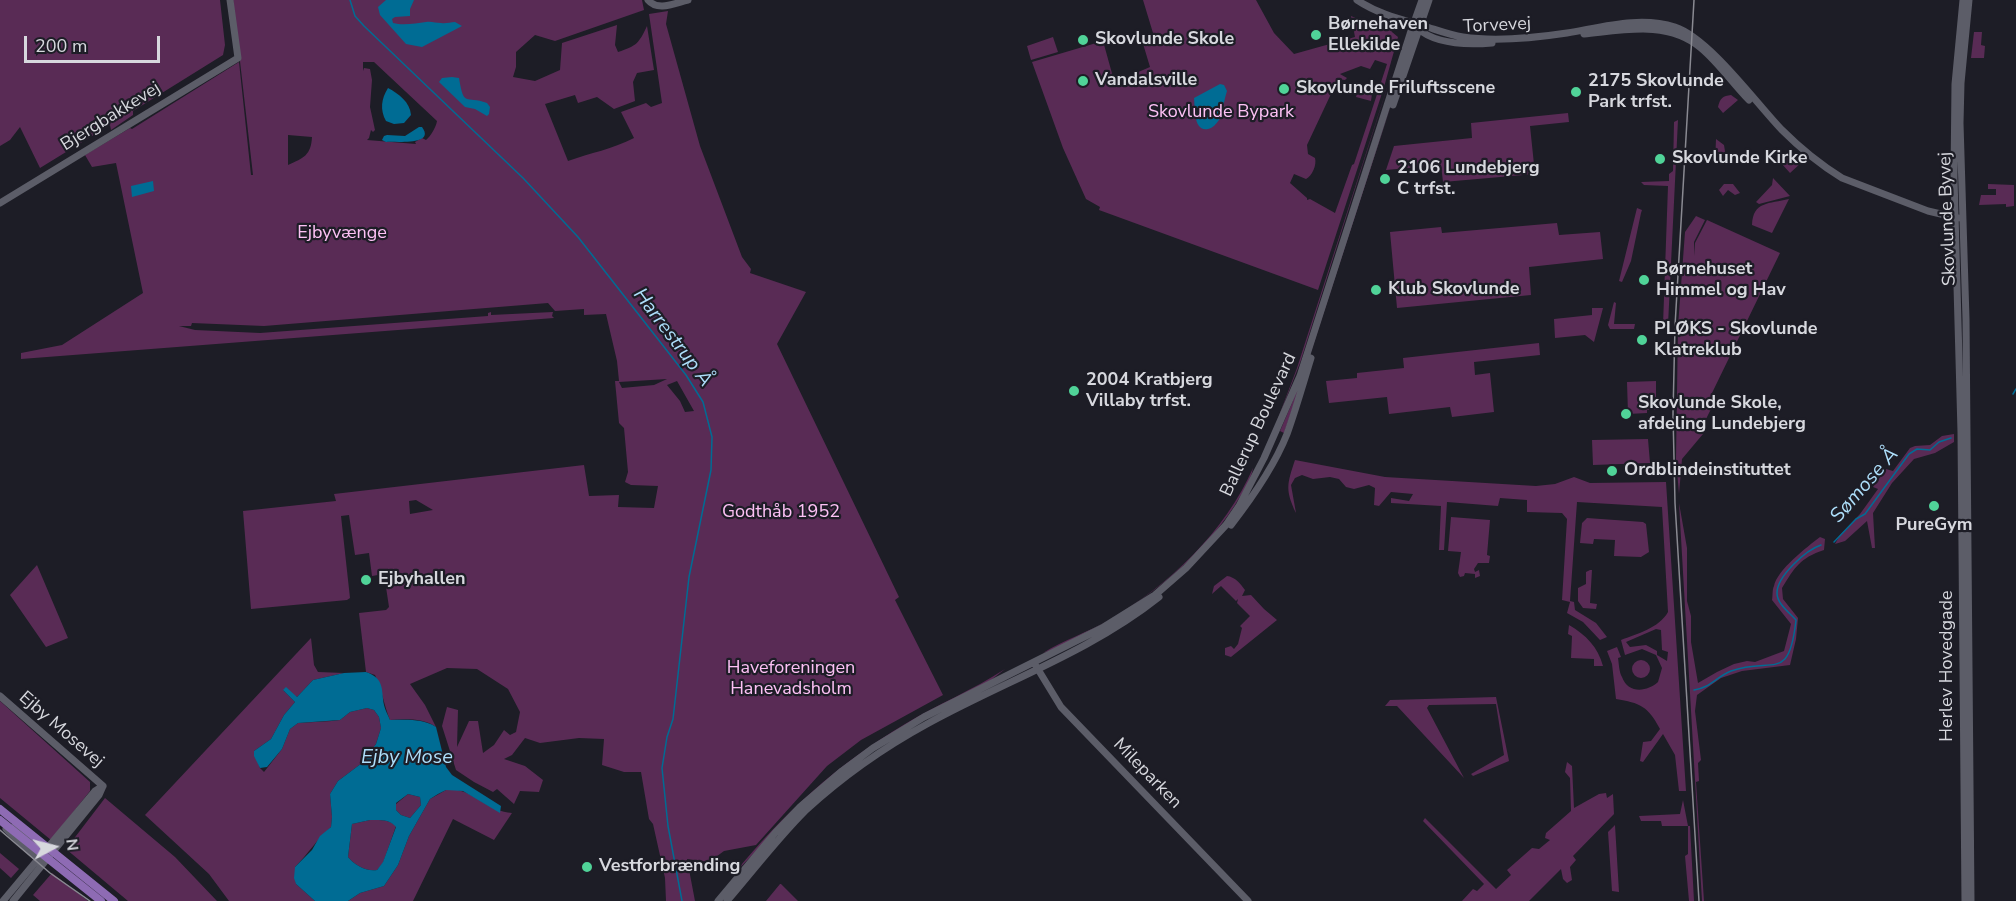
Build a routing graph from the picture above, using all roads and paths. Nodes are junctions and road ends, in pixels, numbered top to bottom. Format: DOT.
graph roads {
  1 [pos="230,0"];
  2 [pos="648,0"];
  3 [pos="688,0"];
  4 [pos="1357,0"];
  5 [pos="1422,0"];
  6 [pos="1429,0"];
  7 [pos="1963,0"];
  8 [pos="1969,0"];
  9 [pos="1418,26"];
  10 [pos="0,203"];
  11 [pos="1954,218"];
  12 [pos="1964,218"];
  13 [pos="1964,434"];
  14 [pos="1034,661"];
  15 [pos="1038,669"];
  16 [pos="0,696"];
  17 [pos="0,808"];
  18 [pos="0,820"];
  19 [pos="46,854"];
  20 [pos="103,897"];
  21 [pos="3,901"];
  22 [pos="13,901"];
  23 [pos="114,901"];
  24 [pos="718,901"];
  25 [pos="728,901"];
  26 [pos="1248,901"];
  27 [pos="1965,901"];
  28 [pos="1971,901"];
  1 -- 10 [label="street, Bjergbakkevej"];
  2 -- 3 [label="street"];
  4 -- 9 [label="street, Torvevej"];
  5 -- 9 [label="street, Ballerup Boulevard"];
  6 -- 9 [label="street, Ballerup Boulevard"];
  7 -- 11 [label="street, Skovlunde Byvej"];
  8 -- 12 [label="street, Skovlunde Byvej"];
  9 -- 11 [label="street, Torvevej"];
  9 -- 14 [label="street, Ballerup Boulevard"];
  9 -- 15 [label="street, Ballerup Boulevard"];
  11 -- 12 [label="street, Torvevej"];
  11 -- 13 [label="street, Skovlunde Byvej"];
  12 -- 13 [label="street, Skovlunde Byvej"];
  13 -- 27 [label="street, Herlev Hovedgade"];
  13 -- 28 [label="street, Herlev Hovedgade"];
  14 -- 15 [label="street, Mileparken"];
  14 -- 24 [label="street, Ballerup Boulevard"];
  15 -- 25 [label="street, Ballerup Boulevard"];
  15 -- 26 [label="street, Mileparken"];
  16 -- 19 [label="street, Ejby Mosevej"];
  17 -- 19 [label="main road"];
  18 -- 19 [label="main road"];
  19 -- 20 [label="main road"];
  19 -- 21 [label="street"];
  19 -- 22 [label="street"];
  20 -- 23 [label="main road"];
}
